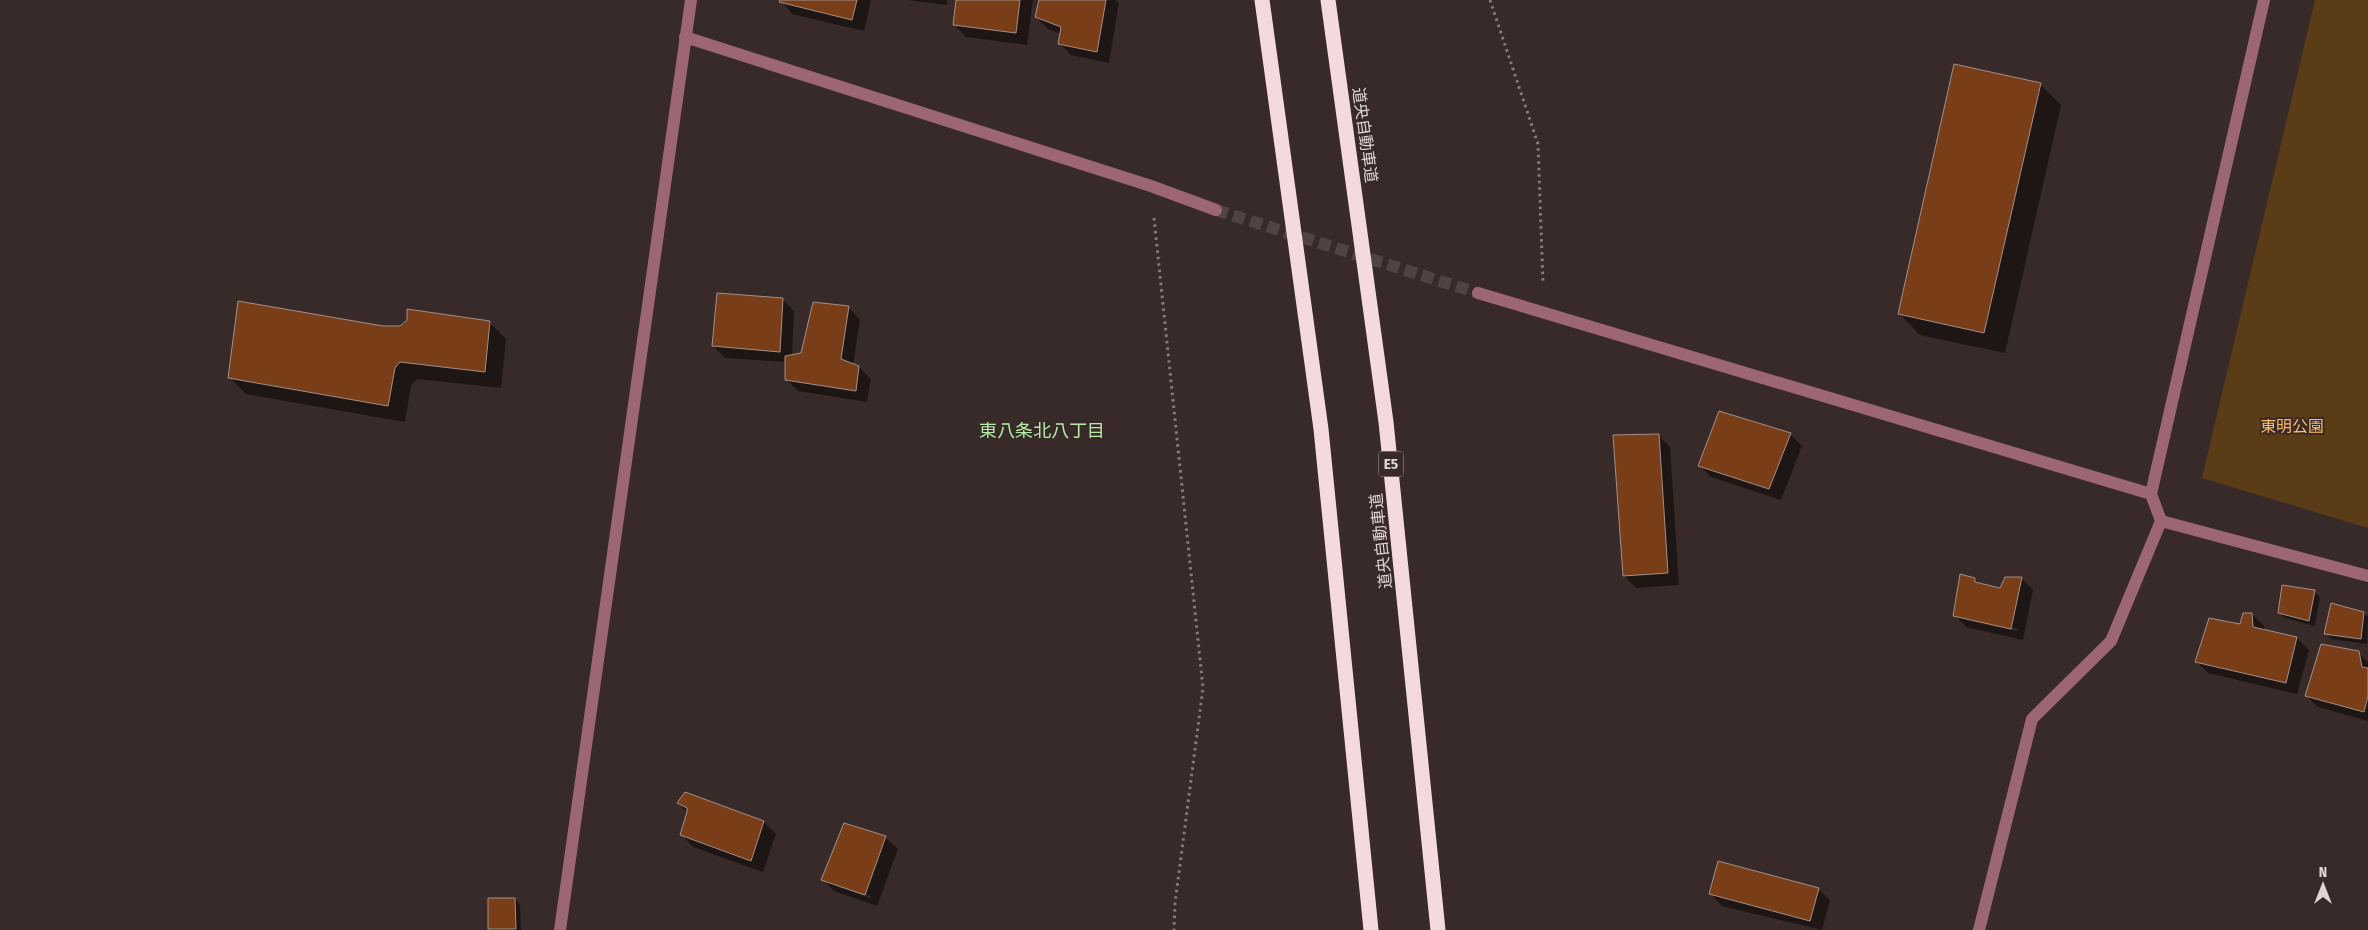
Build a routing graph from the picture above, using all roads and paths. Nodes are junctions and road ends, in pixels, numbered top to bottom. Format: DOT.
graph roads {
  1 [pos="691,0"];
  2 [pos="1262,0"];
  3 [pos="1328,0"];
  4 [pos="1490,0"];
  5 [pos="2264,0"];
  6 [pos="685,37"];
  7 [pos="1151,186"];
  8 [pos="1216,210"];
  9 [pos="1478,293"];
  10 [pos="1544,312"];
  11 [pos="2151,494"];
  12 [pos="2161,522"];
  13 [pos="2368,576"];
  14 [pos="560,930"];
  15 [pos="1174,930"];
  16 [pos="1371,930"];
  17 [pos="1438,930"];
  18 [pos="1979,930"];
  1 -- 6 [label="street"];
  2 -- 16 [label="highway"];
  3 -- 17 [label="highway, 道央自動車道 / E5"];
  4 -- 10 [label="path"];
  5 -- 11 [label="street"];
  6 -- 7 [label="street"];
  6 -- 14 [label="street"];
  7 -- 8 [label="street"];
  7 -- 15 [label="path"];
  9 -- 10 [label="street"];
  10 -- 11 [label="street"];
  11 -- 12 [label="street"];
  12 -- 13 [label="street"];
  12 -- 18 [label="street"];
}
